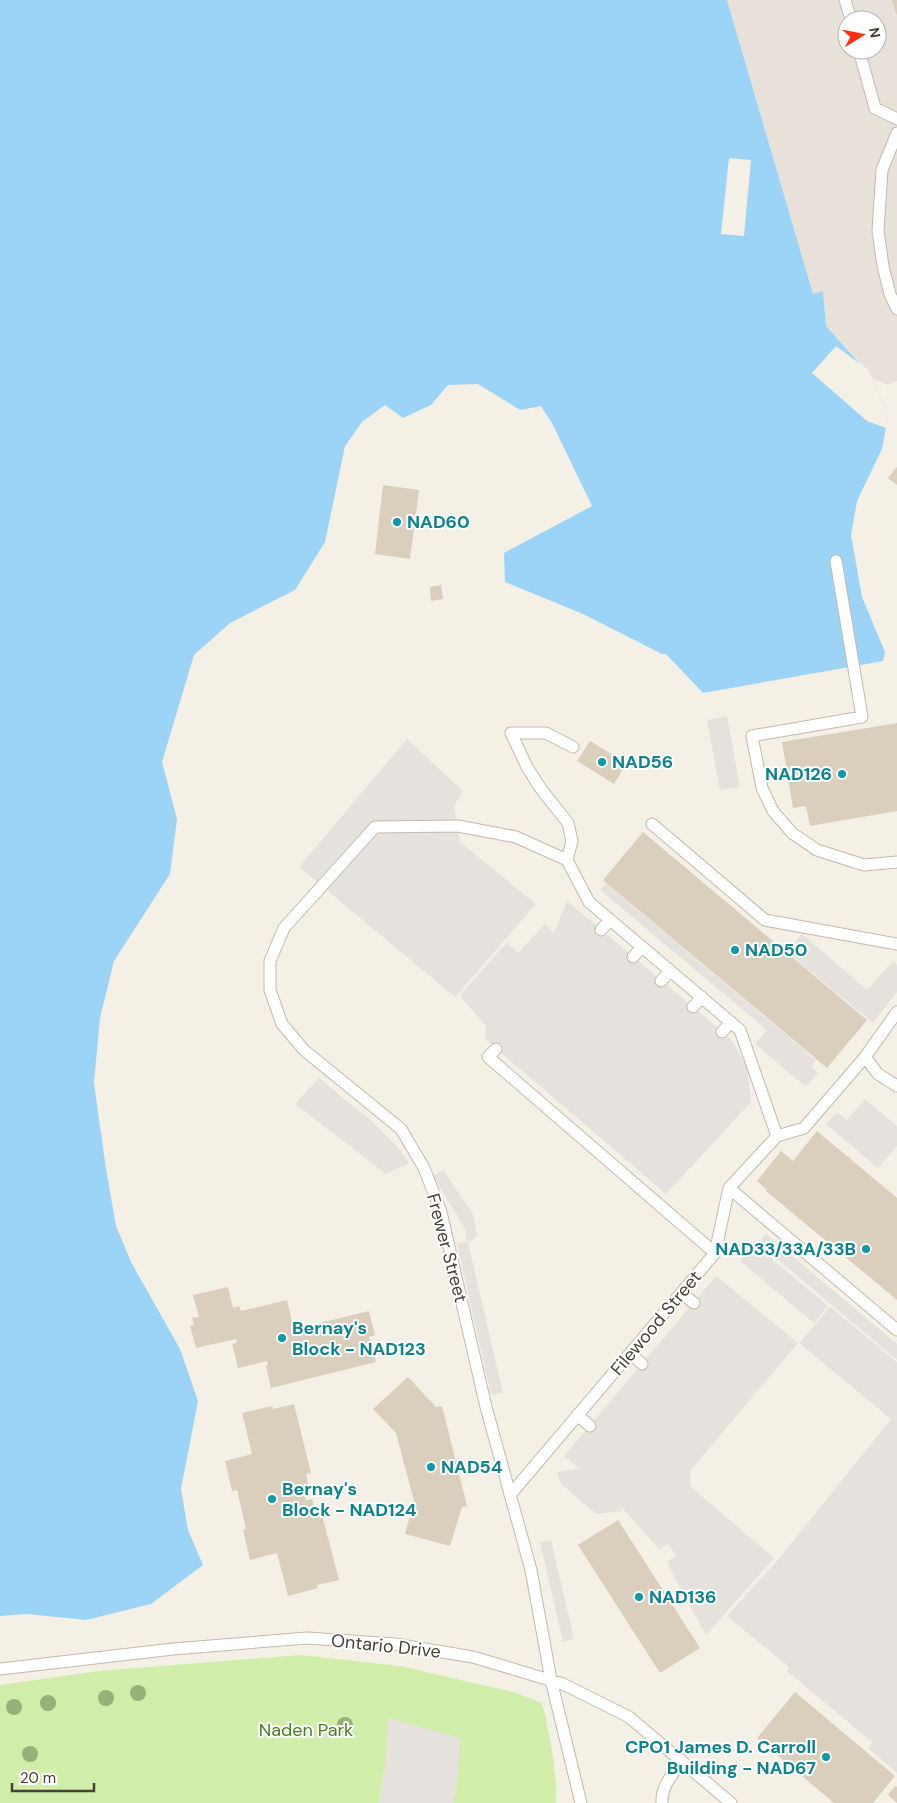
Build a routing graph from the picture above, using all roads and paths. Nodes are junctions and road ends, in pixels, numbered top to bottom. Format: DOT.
graph roads {
  1 [pos="862,60"];
  2 [pos="897,119"];
  3 [pos="897,132"];
  4 [pos="897,309"];
  5 [pos="836,561"];
  6 [pos="573,747"];
  7 [pos="652,824"];
  8 [pos="567,860"];
  9 [pos="897,862"];
  10 [pos="610,920"];
  11 [pos="602,930"];
  12 [pos="897,944"];
  13 [pos="642,947"];
  14 [pos="633,957"];
  15 [pos="670,971"];
  16 [pos="662,981"];
  17 [pos="702,997"];
  18 [pos="693,1007"];
  19 [pos="897,1012"];
  20 [pos="731,1022"];
  21 [pos="722,1032"];
  22 [pos="496,1049"];
  23 [pos="865,1056"];
  24 [pos="897,1086"];
  25 [pos="777,1136"];
  26 [pos="729,1188"];
  27 [pos="716,1253"];
  28 [pos="681,1293"];
  29 [pos="694,1303"];
  30 [pos="897,1330"];
  31 [pos="630,1353"];
  32 [pos="642,1364"];
  33 [pos="577,1415"];
  34 [pos="590,1426"];
  35 [pos="510,1495"];
  36 [pos="0,1668"];
  37 [pos="551,1680"];
  38 [pos="682,1761"];
  39 [pos="581,1803"];
  40 [pos="662,1803"];
  41 [pos="731,1803"];
  1 -- 2 [label="lane"];
  3 -- 4 [label="lane"];
  5 -- 9 [label="lane"];
  6 -- 8 [label="lane"];
  7 -- 12 [label="lane"];
  8 -- 10 [label="lane"];
  8 -- 35 [label="lane, Frewer Street"];
  10 -- 11 [label="lane"];
  10 -- 13 [label="lane"];
  13 -- 14 [label="lane"];
  13 -- 15 [label="lane"];
  15 -- 16 [label="lane"];
  15 -- 17 [label="lane"];
  17 -- 18 [label="lane"];
  17 -- 20 [label="lane"];
  19 -- 23 [label="lane"];
  20 -- 21 [label="lane"];
  20 -- 25 [label="lane"];
  22 -- 27 [label="lane"];
  23 -- 24 [label="lane"];
  23 -- 25 [label="lane"];
  25 -- 26 [label="lane"];
  26 -- 27 [label="lane, Filewood Street"];
  26 -- 30 [label="lane"];
  27 -- 28 [label="lane, Filewood Street"];
  28 -- 29 [label="lane"];
  28 -- 31 [label="lane, Filewood Street"];
  31 -- 32 [label="lane"];
  31 -- 33 [label="lane, Filewood Street"];
  33 -- 34 [label="lane"];
  33 -- 35 [label="lane, Filewood Street"];
  35 -- 37 [label="lane, Frewer Street"];
  36 -- 37 [label="lane, Ontario Drive"];
  37 -- 38 [label="lane, Ontario Drive"];
  37 -- 39 [label="lane, Frewer Street"];
  38 -- 40 [label="lane"];
  38 -- 41 [label="lane, Ontario Drive"];
}
